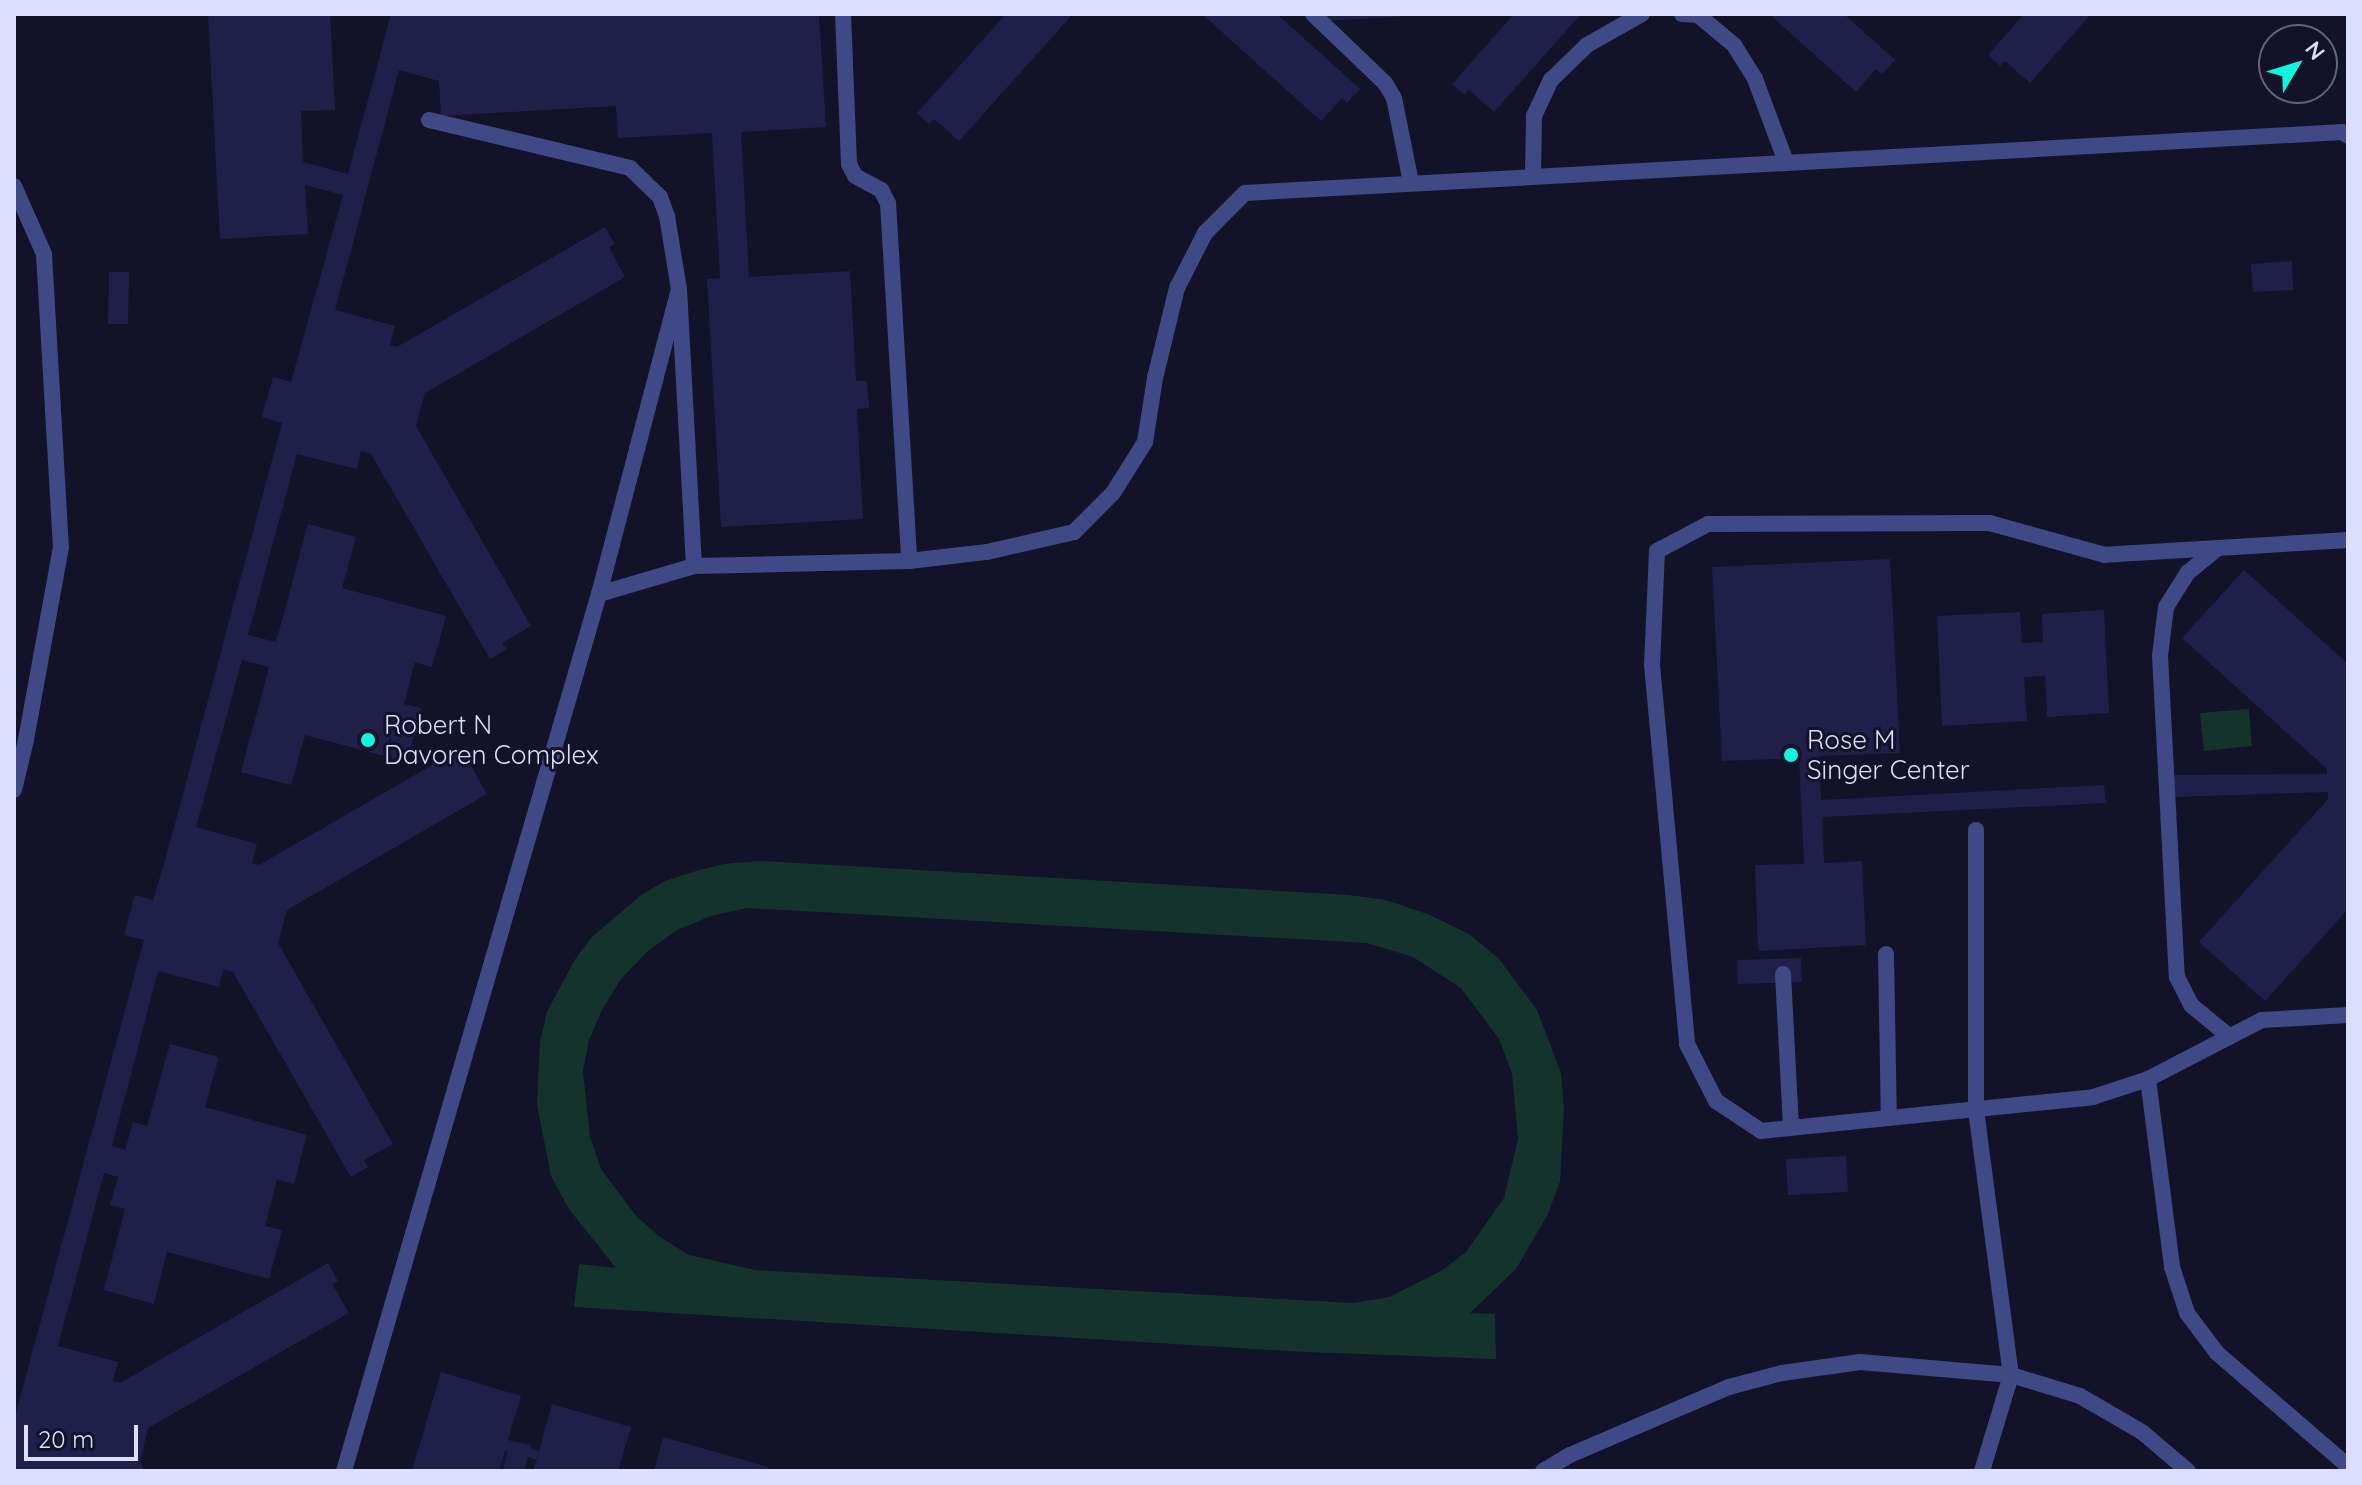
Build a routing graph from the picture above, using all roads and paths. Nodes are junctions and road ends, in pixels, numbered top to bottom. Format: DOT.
graph roads {
  1 [pos="843,14"];
  2 [pos="1313,14"];
  3 [pos="1642,14"];
  4 [pos="1682,14"];
  5 [pos="429,120"];
  6 [pos="2348,136"];
  7 [pos="1786,162"];
  8 [pos="1533,175"];
  9 [pos="1411,182"];
  10 [pos="14,186"];
  11 [pos="679,289"];
  12 [pos="2348,540"];
  13 [pos="2218,548"];
  14 [pos="909,561"];
  15 [pos="694,566"];
  16 [pos="599,594"];
  17 [pos="14,790"];
  18 [pos="1976,830"];
  19 [pos="1886,954"];
  20 [pos="1783,974"];
  21 [pos="2348,1015"];
  22 [pos="2230,1037"];
  23 [pos="2148,1079"];
  24 [pos="1976,1110"];
  25 [pos="1889,1118"];
  26 [pos="1791,1128"];
  27 [pos="2011,1375"];
  28 [pos="2348,1466"];
  29 [pos="344,1471"];
  30 [pos="1543,1471"];
  31 [pos="1982,1471"];
  32 [pos="2188,1471"];
  1 -- 14 [label="lane"];
  2 -- 9 [label="lane"];
  3 -- 8 [label="lane"];
  4 -- 7 [label="lane"];
  5 -- 11 [label="lane"];
  6 -- 7 [label="lane"];
  7 -- 8 [label="lane"];
  8 -- 9 [label="lane"];
  9 -- 14 [label="lane"];
  10 -- 17 [label="lane"];
  11 -- 15 [label="lane"];
  11 -- 16 [label="lane"];
  12 -- 13 [label="lane"];
  13 -- 22 [label="lane"];
  13 -- 26 [label="lane"];
  14 -- 15 [label="lane"];
  15 -- 16 [label="lane"];
  16 -- 29 [label="lane"];
  18 -- 24 [label="lane"];
  19 -- 25 [label="lane"];
  20 -- 26 [label="lane"];
  21 -- 22 [label="lane"];
  22 -- 23 [label="lane"];
  23 -- 24 [label="lane"];
  23 -- 28 [label="lane"];
  24 -- 25 [label="lane"];
  24 -- 27 [label="lane"];
  25 -- 26 [label="lane"];
  27 -- 30 [label="lane"];
  27 -- 31 [label="lane"];
  27 -- 32 [label="lane"];
}
